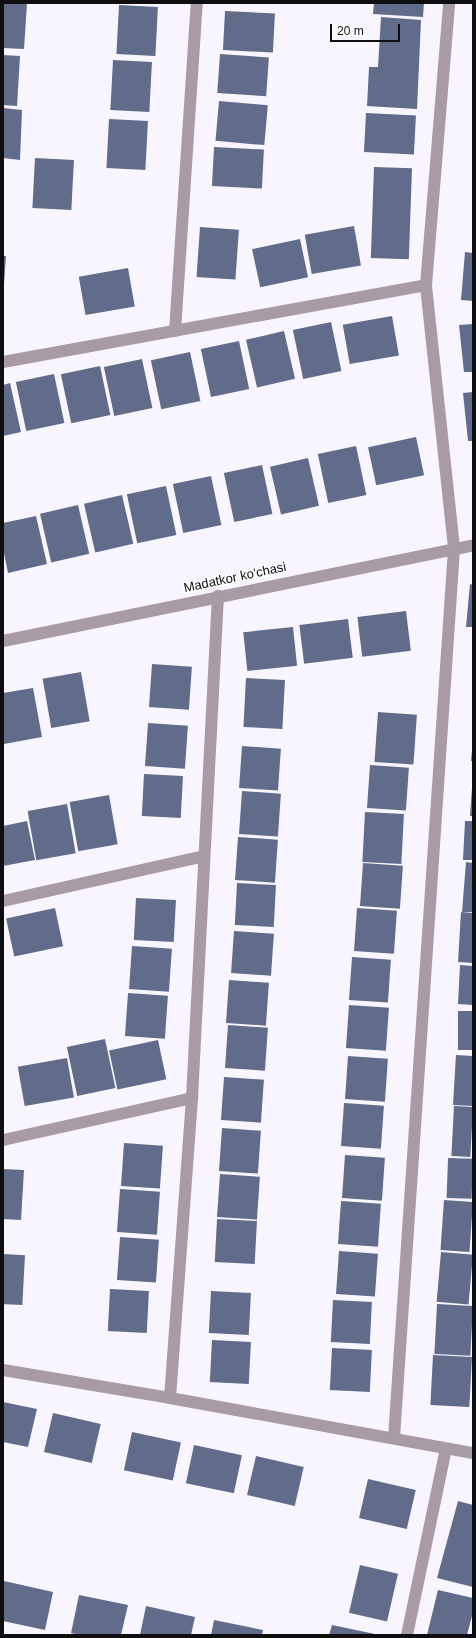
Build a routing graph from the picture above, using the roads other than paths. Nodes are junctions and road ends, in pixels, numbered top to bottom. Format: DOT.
graph roads {
  1 [pos="197,3"];
  2 [pos="449,3"];
  3 [pos="426,285"];
  4 [pos="175,331"];
  5 [pos="3,362"];
  6 [pos="473,545"];
  7 [pos="454,548"];
  8 [pos="218,596"];
  9 [pos="3,641"];
  10 [pos="204,856"];
  11 [pos="3,902"];
  12 [pos="192,1098"];
  13 [pos="3,1140"];
  14 [pos="3,1370"];
  15 [pos="170,1398"];
  16 [pos="394,1438"];
  17 [pos="446,1449"];
  18 [pos="473,1453"];
  19 [pos="407,1635"];
  1 -- 4 [label="street"];
  2 -- 3 [label="street"];
  3 -- 4 [label="street"];
  3 -- 7 [label="street"];
  4 -- 5 [label="street"];
  6 -- 7 [label="street, Madatkor ko'chasi"];
  7 -- 8 [label="street, Madatkor ko'chasi"];
  7 -- 16 [label="street"];
  8 -- 9 [label="street, Madatkor ko'chasi"];
  8 -- 10 [label="street"];
  10 -- 11 [label="street"];
  10 -- 12 [label="street"];
  12 -- 13 [label="street"];
  12 -- 15 [label="street"];
  14 -- 15 [label="street"];
  15 -- 16 [label="street"];
  16 -- 17 [label="street"];
  17 -- 18 [label="street"];
  17 -- 19 [label="street"];
}
